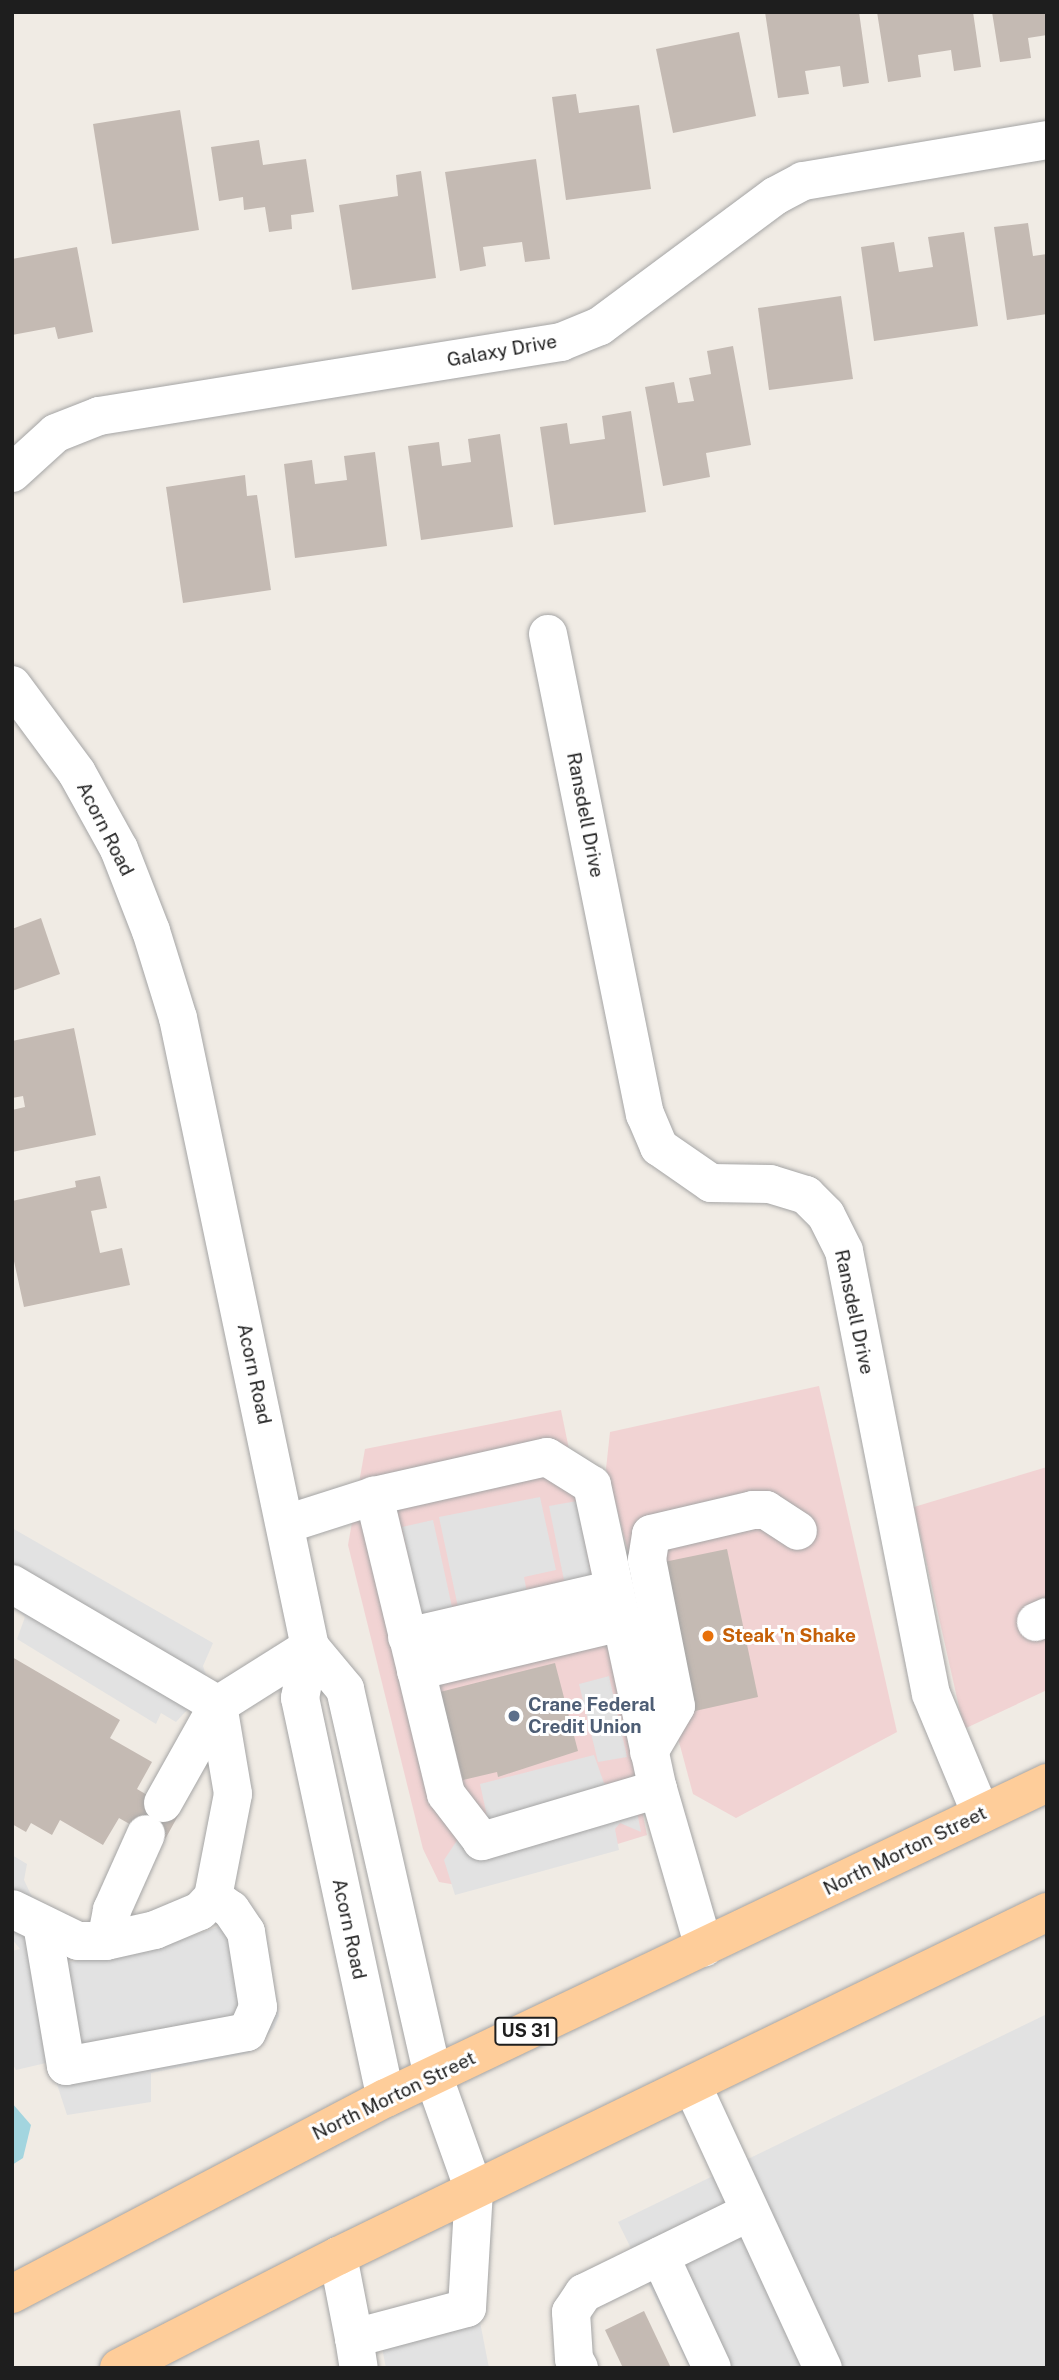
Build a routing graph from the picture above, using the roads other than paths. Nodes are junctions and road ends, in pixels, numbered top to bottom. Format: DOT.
graph roads {
  1 [pos="1047,140"];
  2 [pos="12,473"];
  3 [pos="548,634"];
  4 [pos="12,685"];
  5 [pos="374,1496"];
  6 [pos="286,1524"];
  7 [pos="798,1531"];
  8 [pos="12,1584"];
  9 [pos="618,1606"];
  10 [pos="310,1647"];
  11 [pos="412,1655"];
  12 [pos="218,1705"];
  13 [pos="649,1752"];
  14 [pos="1047,1783"];
  15 [pos="658,1789"];
  16 [pos="981,1814"];
  17 [pos="213,1897"];
  18 [pos="1047,1912"];
  19 [pos="27,1917"];
  20 [pos="106,1941"];
  21 [pos="704,1947"];
  22 [pos="433,2075"];
  23 [pos="692,2085"];
  24 [pos="386,2098"];
  25 [pos="474,2190"];
  26 [pos="749,2212"];
  27 [pos="338,2256"];
  28 [pos="660,2256"];
  29 [pos="12,2294"];
  30 [pos="356,2353"];
  31 [pos="119,2368"];
  32 [pos="579,2368"];
  33 [pos="712,2368"];
  34 [pos="822,2368"];
  1 -- 2 [label="street, Galaxy Drive"];
  3 -- 16 [label="street, Ransdell Drive"];
  4 -- 6 [label="street, Acorn Road"];
  5 -- 6 [label="street"];
  5 -- 9 [label="street"];
  5 -- 11 [label="street"];
  6 -- 10 [label="street, Acorn Road"];
  7 -- 13 [label="street"];
  8 -- 12 [label="street"];
  9 -- 11 [label="street"];
  9 -- 13 [label="street"];
  10 -- 12 [label="street"];
  10 -- 22 [label="street"];
  10 -- 24 [label="street, Acorn Road"];
  11 -- 15 [label="street"];
  12 -- 17 [label="street"];
  12 -- 20 [label="street"];
  13 -- 15 [label="street"];
  14 -- 16 [label="main road, North Morton Street / US 31"];
  15 -- 21 [label="street"];
  16 -- 21 [label="main road, North Morton Street / US 31"];
  17 -- 19 [label="street"];
  17 -- 20 [label="street"];
  18 -- 23 [label="main road"];
  19 -- 20 [label="street"];
  21 -- 22 [label="main road, North Morton Street / US 31"];
  22 -- 24 [label="main road, North Morton Street / US 31"];
  22 -- 25 [label="street"];
  23 -- 25 [label="main road"];
  23 -- 26 [label="street"];
  24 -- 29 [label="main road, North Morton Street / US 31"];
  25 -- 27 [label="main road"];
  25 -- 30 [label="street"];
  26 -- 28 [label="street"];
  26 -- 34 [label="street"];
  27 -- 30 [label="street"];
  27 -- 31 [label="main road"];
  28 -- 32 [label="street"];
  28 -- 33 [label="street"];
}
